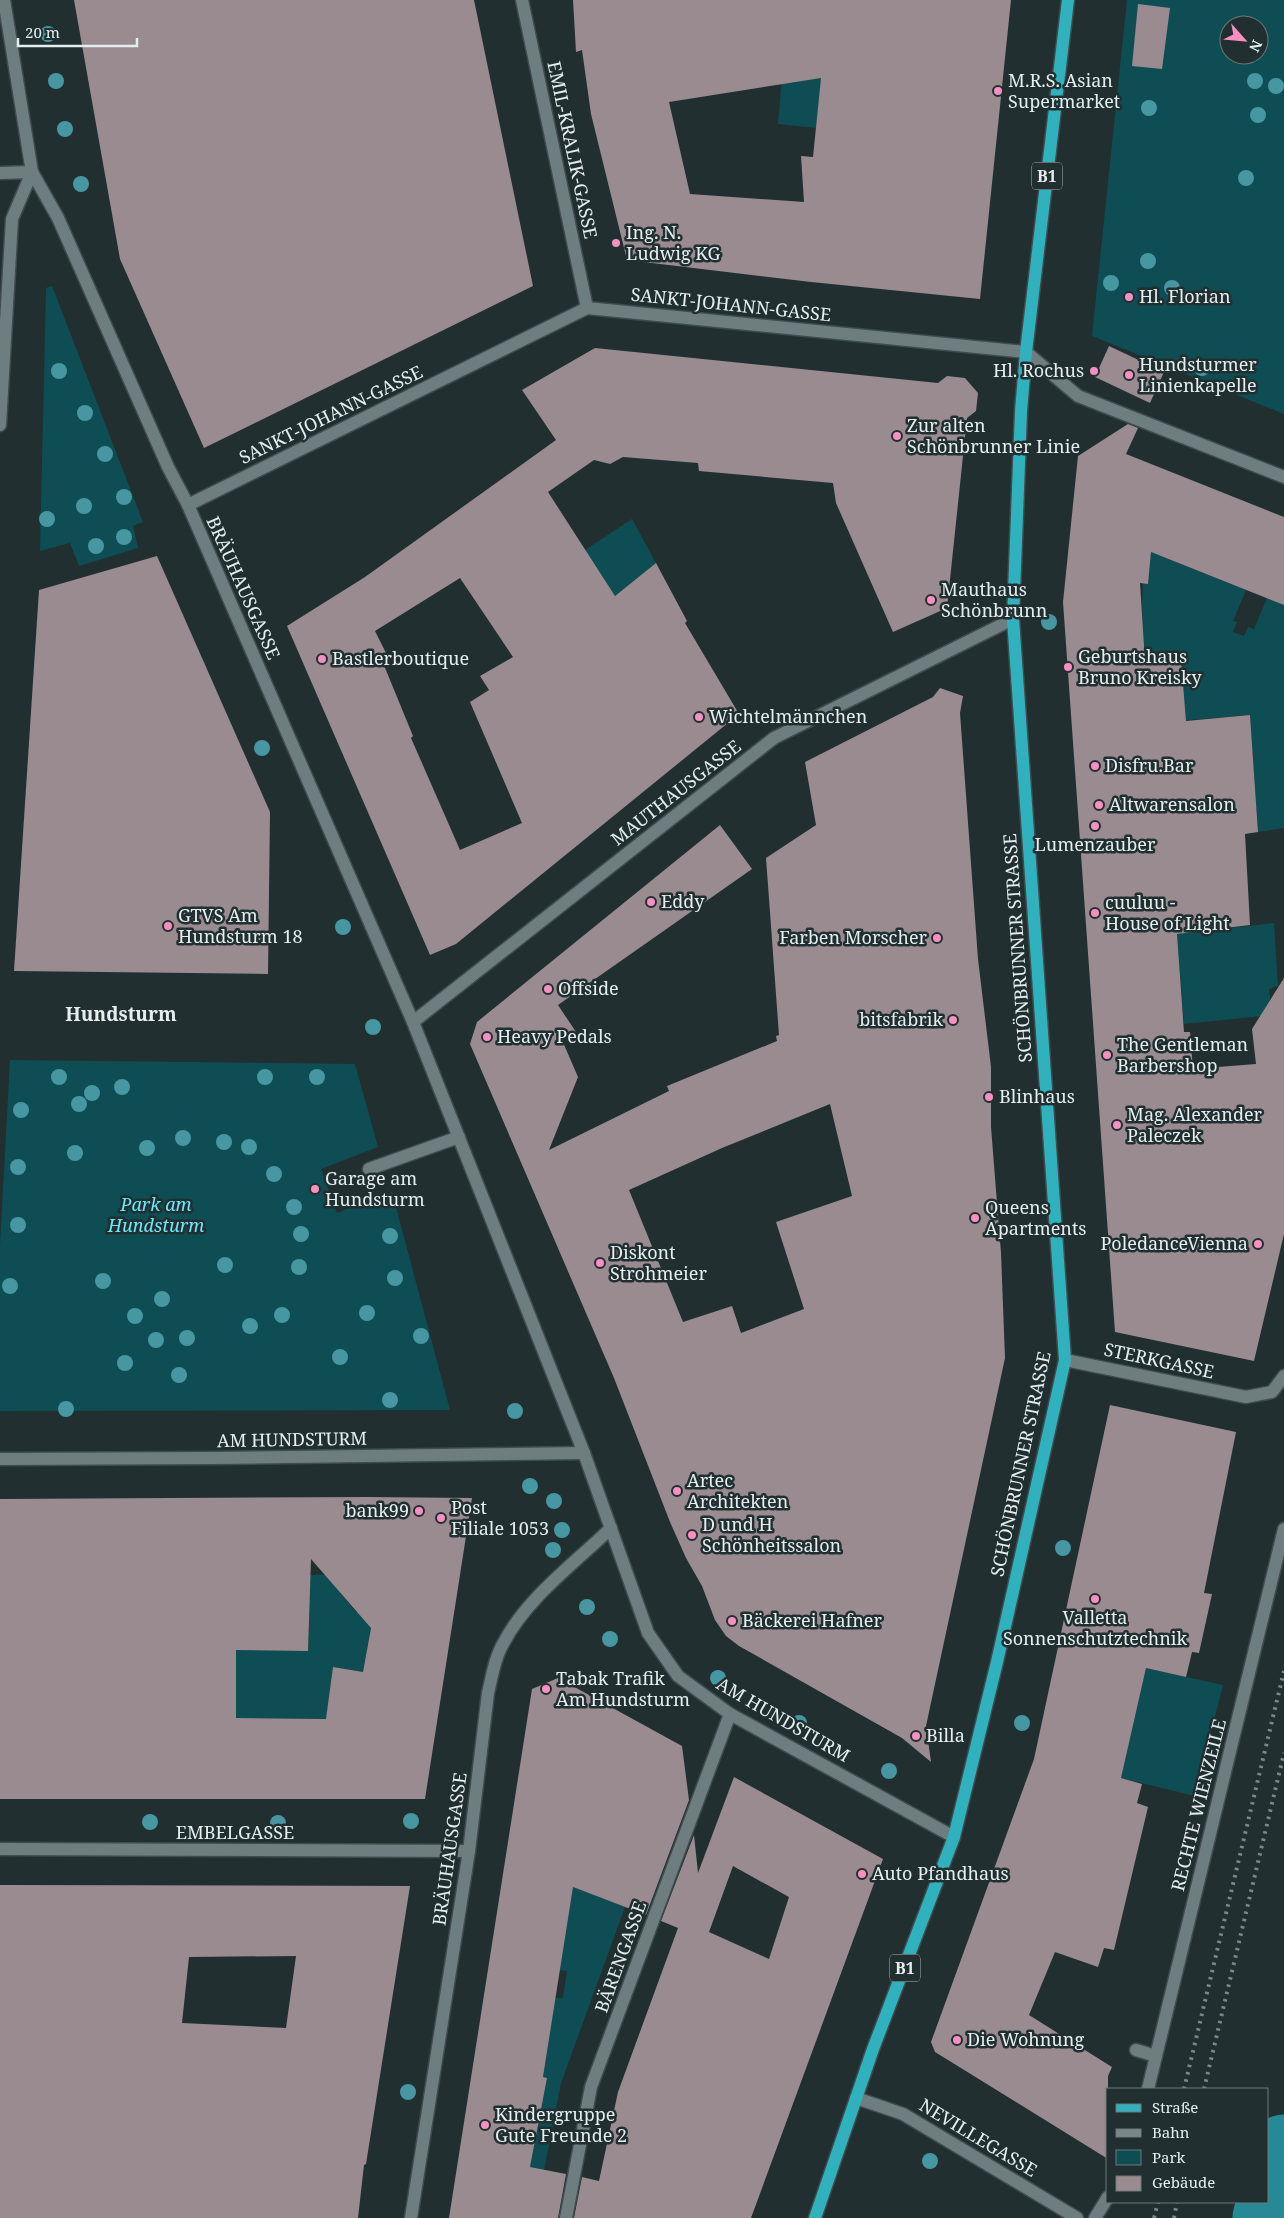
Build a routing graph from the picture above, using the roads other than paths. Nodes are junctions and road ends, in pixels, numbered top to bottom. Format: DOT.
graph roads {
  1 [pos="4,0"];
  2 [pos="522,0"];
  3 [pos="1068,0"];
  4 [pos="32,172"];
  5 [pos="0,173"];
  6 [pos="587,308"];
  7 [pos="1026,352"];
  8 [pos="0,425"];
  9 [pos="1284,477"];
  10 [pos="188,505"];
  11 [pos="1013,619"];
  12 [pos="413,1022"];
  13 [pos="460,1137"];
  14 [pos="369,1170"];
  15 [pos="1064,1360"];
  16 [pos="1284,1376"];
  17 [pos="584,1453"];
  18 [pos="0,1459"];
  19 [pos="611,1528"];
  20 [pos="1284,1529"];
  21 [pos="730,1714"];
  22 [pos="954,1838"];
  23 [pos="0,1849"];
  24 [pos="469,1851"];
  25 [pos="1136,2050"];
  26 [pos="1156,2056"];
  27 [pos="1148,2088"];
  28 [pos="856,2098"];
  29 [pos="1106,2200"];
  30 [pos="411,2218"];
  31 [pos="566,2218"];
  32 [pos="815,2218"];
  33 [pos="1077,2218"];
  34 [pos="1094,2218"];
  1 -- 4 [label="street"];
  2 -- 6 [label="street, EMIL-KRALIK-GASSE"];
  3 -- 7 [label="main road, SCHÖNBRUNNER STRASSE / B1"];
  4 -- 5 [label="street"];
  4 -- 8 [label="street"];
  4 -- 10 [label="street, BRÄUHAUSGASSE"];
  6 -- 7 [label="street, SANKT-JOHANN-GASSE"];
  6 -- 10 [label="street, SANKT-JOHANN-GASSE"];
  7 -- 9 [label="street"];
  7 -- 11 [label="main road, SCHÖNBRUNNER STRASSE / B1"];
  10 -- 12 [label="street, BRÄUHAUSGASSE"];
  11 -- 12 [label="street, MAUTHAUSGASSE"];
  11 -- 15 [label="main road, SCHÖNBRUNNER STRASSE / B1"];
  12 -- 13 [label="street, AM HUNDSTURM"];
  13 -- 14 [label="street"];
  13 -- 17 [label="street, AM HUNDSTURM"];
  15 -- 16 [label="street, STERKGASSE"];
  15 -- 22 [label="main road, SCHÖNBRUNNER STRASSE / B1"];
  17 -- 18 [label="street, AM HUNDSTURM"];
  17 -- 19 [label="street, AM HUNDSTURM"];
  19 -- 21 [label="street, AM HUNDSTURM"];
  19 -- 24 [label="street, BRÄUHAUSGASSE"];
  20 -- 26 [label="street, RECHTE WIENZEILE"];
  21 -- 22 [label="street, AM HUNDSTURM"];
  21 -- 31 [label="street, BÄRENGASSE"];
  22 -- 28 [label="main road, SCHÖNBRUNNER STRASSE / B1"];
  23 -- 24 [label="street, EMBELGASSE"];
  24 -- 30 [label="street, BRÄUHAUSGASSE"];
  25 -- 26 [label="street"];
  26 -- 27 [label="street, RECHTE WIENZEILE"];
  28 -- 32 [label="main road, SCHÖNBRUNNER STRASSE / B1"];
  28 -- 33 [label="street, NEVILLEGASSE"];
  29 -- 34 [label="street"];
}
